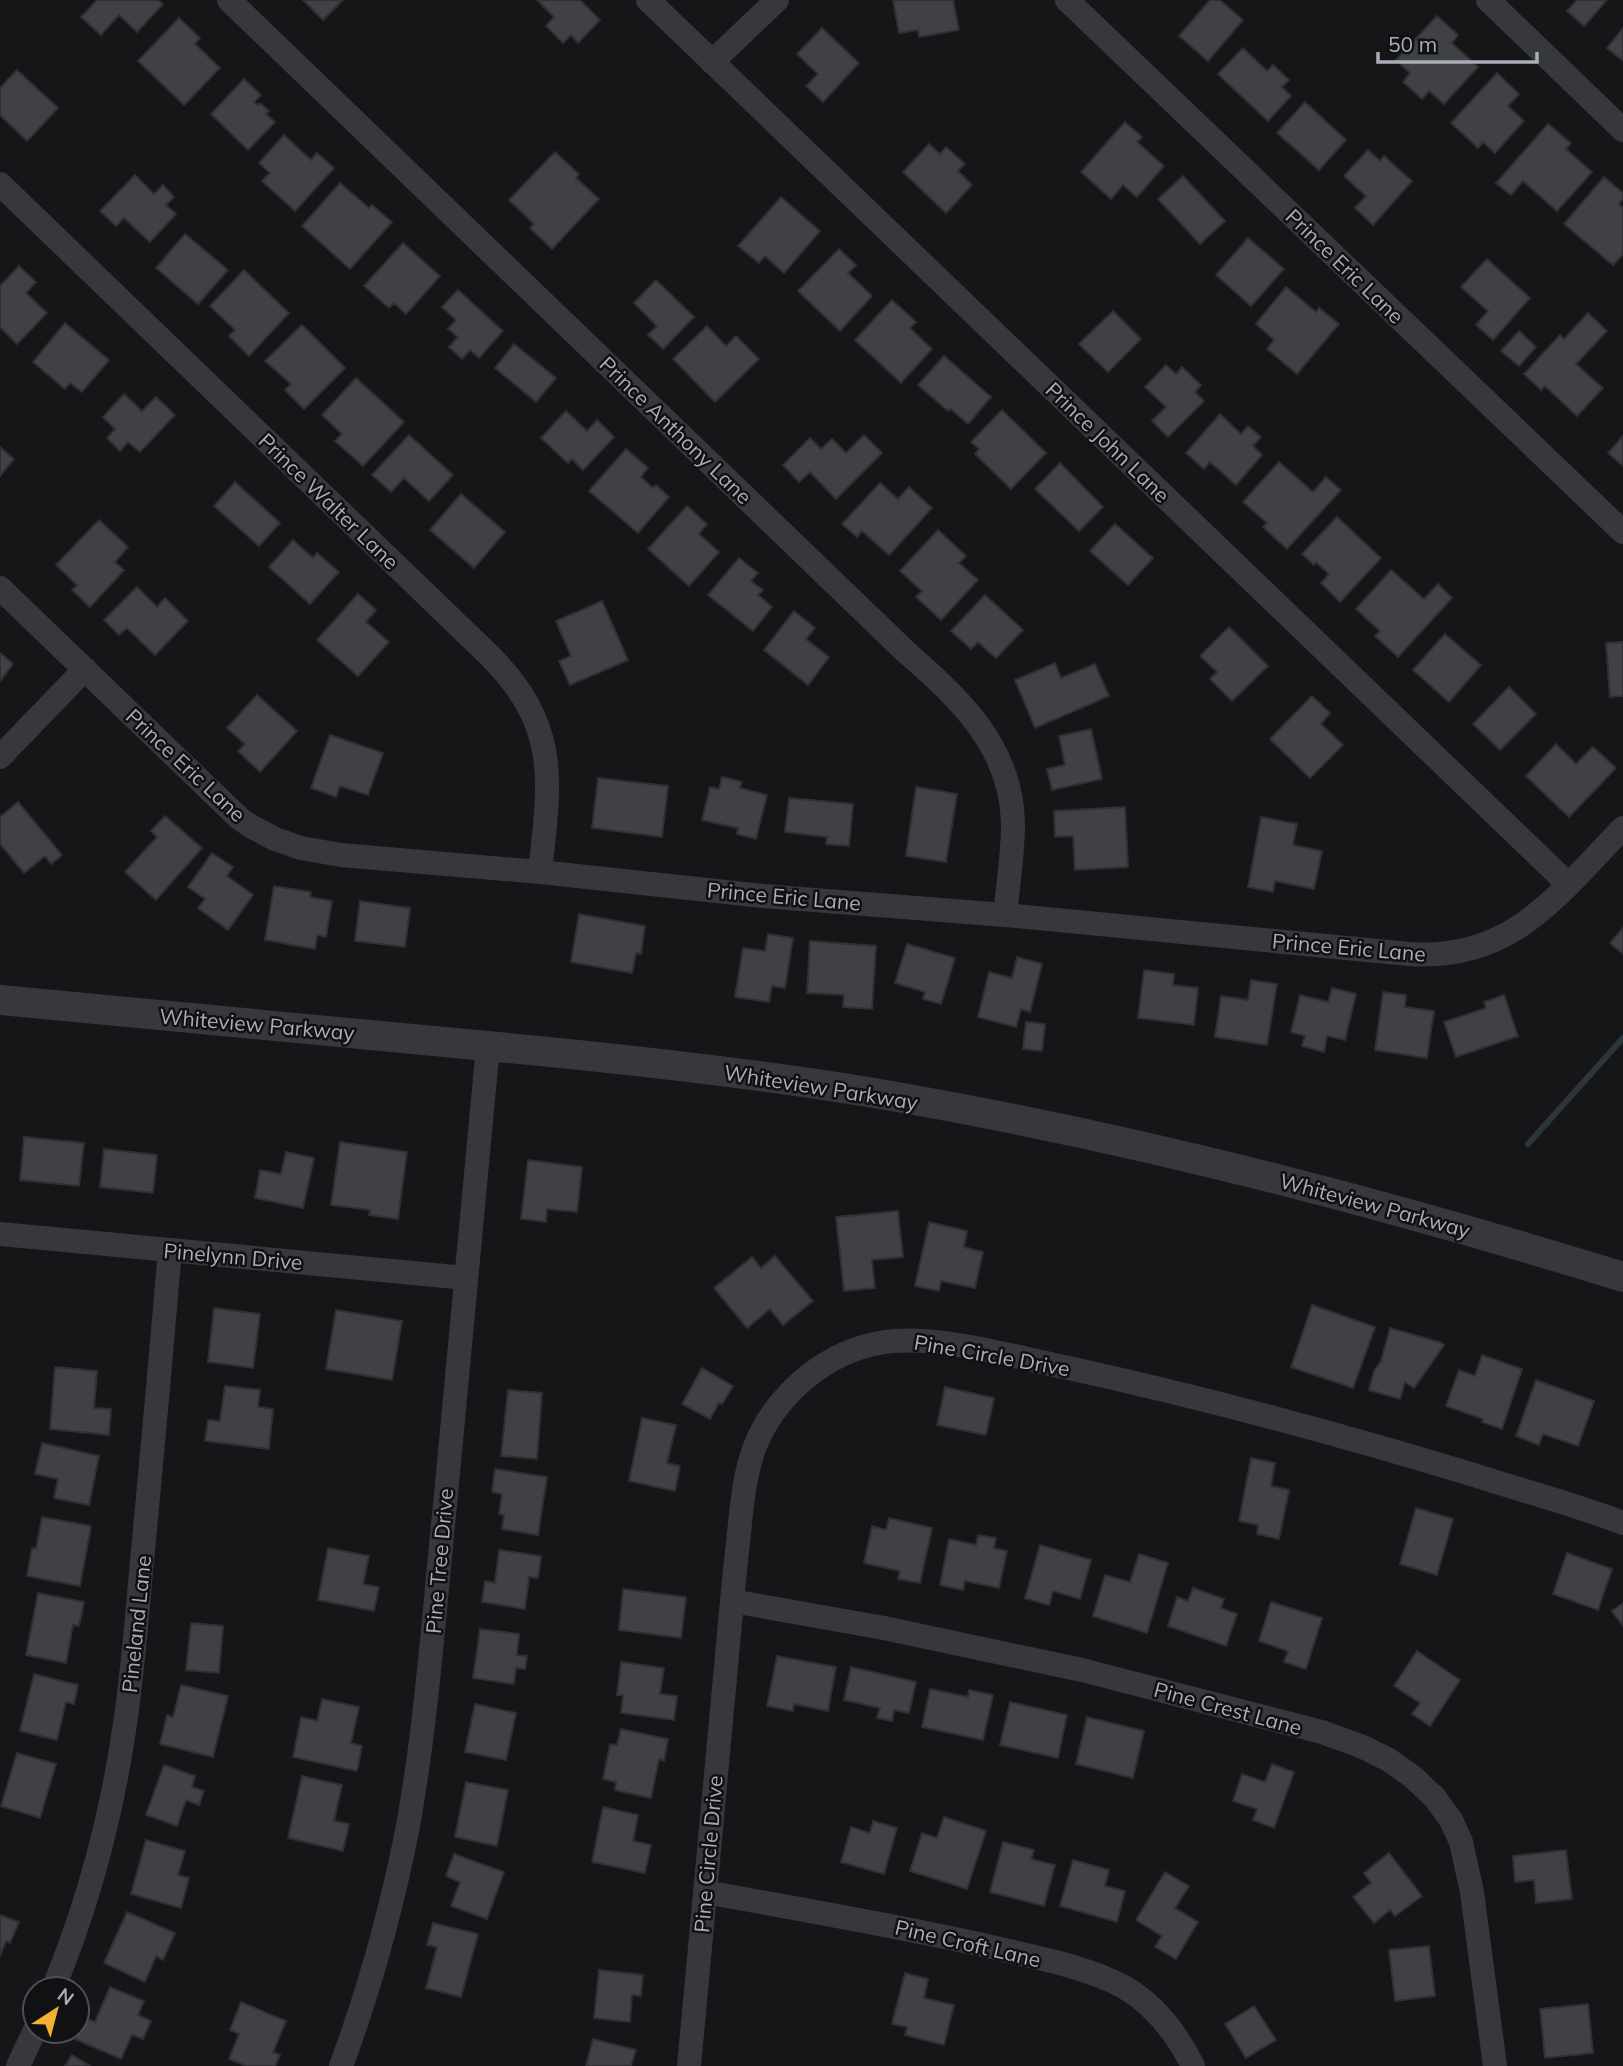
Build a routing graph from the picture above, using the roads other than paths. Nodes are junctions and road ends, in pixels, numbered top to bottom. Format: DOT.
graph roads {
  1 [pos="229,0"];
  2 [pos="648,0"];
  3 [pos="777,0"];
  4 [pos="1067,0"];
  5 [pos="1489,0"];
  6 [pos="712,62"];
  7 [pos="1623,130"];
  8 [pos="0,184"];
  9 [pos="1623,532"];
  10 [pos="0,588"];
  11 [pos="85,669"];
  12 [pos="0,757"];
  13 [pos="1623,828"];
  14 [pos="540,872"];
  15 [pos="1568,884"];
  16 [pos="1005,915"];
  17 [pos="0,1000"];
  18 [pos="488,1046"];
  19 [pos="0,1234"];
  20 [pos="170,1250"];
  21 [pos="1623,1277"];
  22 [pos="466,1279"];
  23 [pos="1623,1522"];
  24 [pos="732,1601"];
  25 [pos="705,1892"];
  26 [pos="58,1975"];
  27 [pos="28,2045"];
  28 [pos="18,2066"];
  29 [pos="341,2066"];
  30 [pos="689,2066"];
  31 [pos="1193,2066"];
  32 [pos="1494,2066"];
  1 -- 16 [label="street, Prince Anthony Lane"];
  2 -- 6 [label="street, Prince John Lane"];
  3 -- 6 [label="street"];
  4 -- 9 [label="street, Prince Eric Lane"];
  5 -- 7 [label="street"];
  6 -- 15 [label="street, Prince John Lane"];
  8 -- 14 [label="street, Prince Walter Lane"];
  10 -- 11 [label="street, Prince Eric Lane"];
  11 -- 12 [label="street"];
  11 -- 14 [label="street, Prince Eric Lane"];
  13 -- 15 [label="street, Prince Eric Lane"];
  14 -- 16 [label="street, Prince Eric Lane"];
  15 -- 16 [label="street, Prince Eric Lane"];
  17 -- 18 [label="street, Whiteview Parkway"];
  18 -- 21 [label="street, Whiteview Parkway"];
  18 -- 22 [label="street, Pine Tree Drive"];
  19 -- 20 [label="street, Pinelynn Drive"];
  20 -- 22 [label="street, Pinelynn Drive"];
  20 -- 26 [label="street, Pineland Lane"];
  22 -- 29 [label="street, Pine Tree Drive"];
  23 -- 24 [label="street, Pine Circle Drive"];
  24 -- 25 [label="street, Pine Circle Drive"];
  24 -- 32 [label="street, Pine Crest Lane"];
  25 -- 30 [label="street, Pine Circle Drive"];
  25 -- 31 [label="street, Pine Croft Lane"];
  27 -- 28 [label="street"];
}
